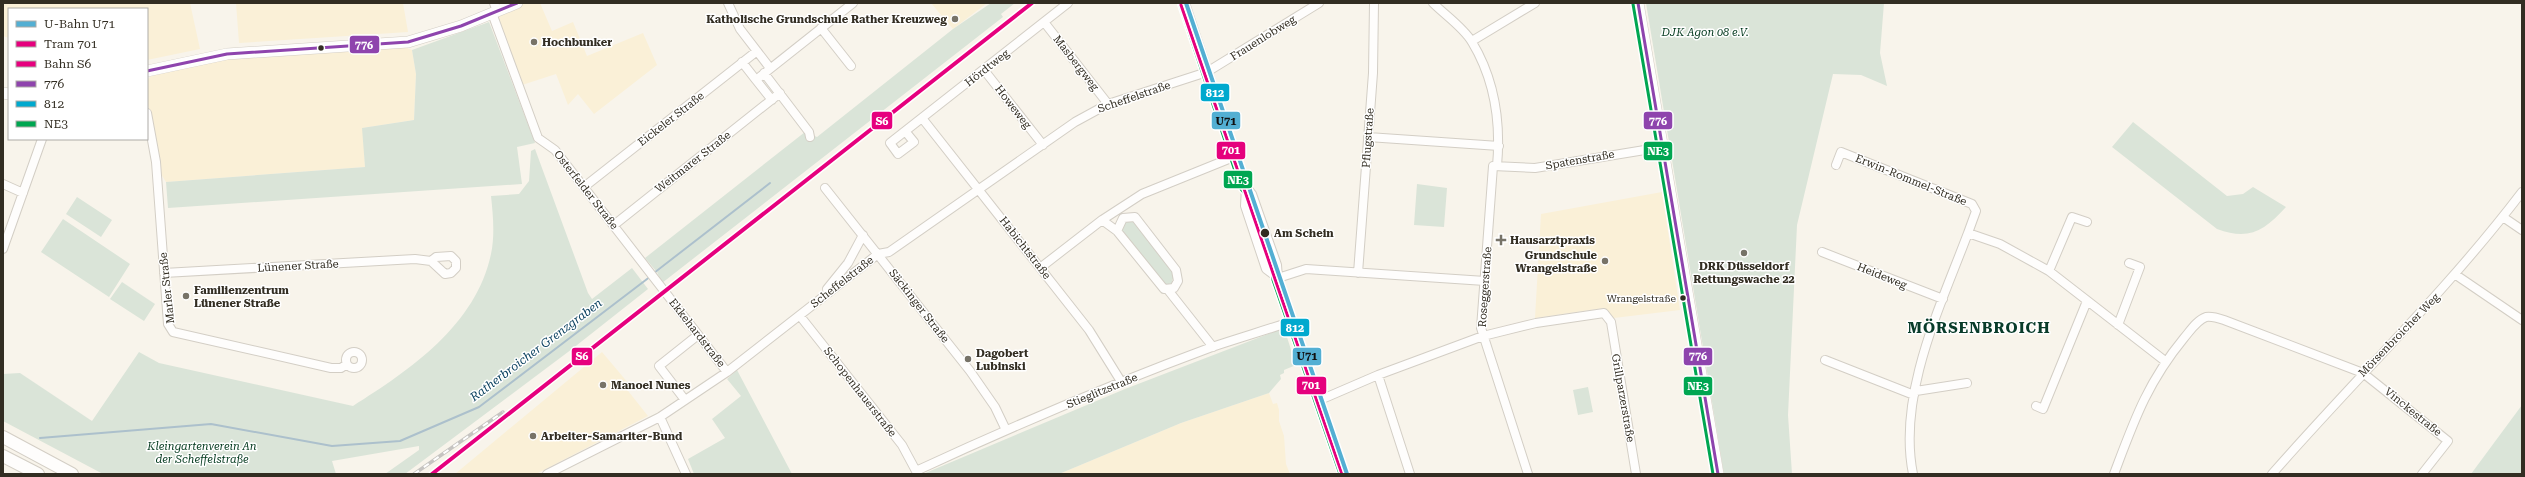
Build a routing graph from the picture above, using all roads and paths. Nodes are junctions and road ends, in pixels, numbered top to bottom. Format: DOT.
graph roads {
  1 [pos="517,3"];
  2 [pos="728,3"];
  3 [pos="853,3"];
  4 [pos="1068,3"];
  5 [pos="1185,3"];
  6 [pos="1319,3"];
  7 [pos="1374,3"];
  8 [pos="1433,3"];
  9 [pos="1535,3"];
  10 [pos="1638,3"];
  11 [pos="494,9"];
  12 [pos="1044,22"];
  13 [pos="821,28"];
  14 [pos="1472,41"];
  15 [pos="757,51"];
  16 [pos="742,62"];
  17 [pos="852,66"];
  18 [pos="148,70"];
  19 [pos="767,70"];
  20 [pos="984,70"];
  21 [pos="1207,72"];
  22 [pos="756,80"];
  23 [pos="780,93"];
  24 [pos="772,100"];
  25 [pos="1108,104"];
  26 [pos="148,118"];
  27 [pos="922,118"];
  28 [pos="905,131"];
  29 [pos="810,137"];
  30 [pos="1368,137"];
  31 [pos="42,140"];
  32 [pos="1043,144"];
  33 [pos="1499,146"];
  34 [pos="1663,147"];
  35 [pos="1236,156"];
  36 [pos="1836,165"];
  37 [pos="1495,166"];
  38 [pos="3,184"];
  39 [pos="584,187"];
  40 [pos="1246,187"];
  41 [pos="825,188"];
  42 [pos="979,188"];
  43 [pos="2522,192"];
  44 [pos="23,193"];
  45 [pos="1126,204"];
  46 [pos="1135,217"];
  47 [pos="2503,217"];
  48 [pos="1102,220"];
  49 [pos="2087,222"];
  50 [pos="614,225"];
  51 [pos="2522,230"];
  52 [pos="1117,231"];
  53 [pos="1968,233"];
  54 [pos="863,235"];
  55 [pos="3,249"];
  56 [pos="1822,252"];
  57 [pos="878,254"];
  58 [pos="430,261"];
  59 [pos="2129,263"];
  60 [pos="1040,268"];
  61 [pos="2049,271"];
  62 [pos="164,273"];
  63 [pos="1358,273"];
  64 [pos="2456,275"];
  65 [pos="1278,278"];
  66 [pos="1485,281"];
  67 [pos="1168,290"];
  68 [pos="667,295"];
  69 [pos="820,298"];
  70 [pos="1943,300"];
  71 [pos="2087,301"];
  72 [pos="800,316"];
  73 [pos="2522,320"];
  74 [pos="1293,321"];
  75 [pos="2118,325"];
  76 [pos="698,335"];
  77 [pos="1483,336"];
  78 [pos="1213,347"];
  79 [pos="1824,360"];
  80 [pos="2165,360"];
  81 [pos="347,364"];
  82 [pos="728,372"];
  83 [pos="2363,373"];
  84 [pos="1378,375"];
  85 [pos="1122,383"];
  86 [pos="1967,383"];
  87 [pos="1915,393"];
  88 [pos="685,400"];
  89 [pos="1320,400"];
  90 [pos="2036,406"];
  91 [pos="660,417"];
  92 [pos="1006,430"];
  93 [pos="3,437"];
  94 [pos="3,456"];
  95 [pos="916,471"];
  96 [pos="38,474"];
  97 [pos="72,474"];
  98 [pos="547,474"];
  99 [pos="686,474"];
  100 [pos="1345,474"];
  101 [pos="1410,474"];
  102 [pos="1528,474"];
  103 [pos="1636,474"];
  104 [pos="1718,474"];
  105 [pos="1914,474"];
  106 [pos="2114,474"];
  107 [pos="2272,474"];
  108 [pos="2422,474"];
  1 -- 11 [label="main road"];
  2 -- 15 [label="street"];
  3 -- 13 [label="street"];
  4 -- 12 [label="street, Hördtweg"];
  5 -- 21 [label="street"];
  6 -- 21 [label="street, Frauenlobweg"];
  7 -- 30 [label="street, Pflugstraße"];
  8 -- 14 [label="street"];
  9 -- 14 [label="street"];
  10 -- 34 [label="main road"];
  11 -- 18 [label="main road"];
  11 -- 39 [label="street, Osterfelder Straße"];
  12 -- 20 [label="street, Hördtweg"];
  12 -- 25 [label="street, Masbergweg"];
  13 -- 17 [label="street"];
  13 -- 19 [label="street"];
  14 -- 33 [label="street"];
  15 -- 16 [label="street, Eickeler Straße"];
  15 -- 19 [label="street"];
  16 -- 22 [label="street"];
  16 -- 39 [label="street, Eickeler Straße"];
  19 -- 22 [label="street"];
  19 -- 23 [label="street"];
  20 -- 27 [label="street, Hördtweg"];
  20 -- 32 [label="street, Howeweg"];
  21 -- 25 [label="street, Scheffelstraße"];
  21 -- 35 [label="street"];
  22 -- 24 [label="street"];
  23 -- 24 [label="street, Weitmarer Straße"];
  23 -- 29 [label="street"];
  24 -- 50 [label="street, Weitmarer Straße"];
  25 -- 32 [label="street, Scheffelstraße"];
  26 -- 62 [label="street, Marler Straße"];
  27 -- 28 [label="street, Hördtweg"];
  27 -- 42 [label="street, Habichtstraße"];
  30 -- 33 [label="street"];
  30 -- 63 [label="street, Pflugstraße"];
  31 -- 44 [label="street"];
  32 -- 42 [label="street, Scheffelstraße"];
  33 -- 37 [label="street"];
  34 -- 37 [label="street, Spatenstraße"];
  34 -- 104 [label="main road"];
  35 -- 40 [label="street"];
  35 -- 45 [label="street"];
  36 -- 53 [label="street, Erwin-Rommel-Straße"];
  37 -- 66 [label="street, Roseggerstraße"];
  38 -- 44 [label="street"];
  39 -- 50 [label="street, Osterfelder Straße"];
  40 -- 65 [label="street"];
  40 -- 65 [label="street"];
  41 -- 54 [label="street, Säckinger Straße"];
  42 -- 57 [label="street, Scheffelstraße"];
  42 -- 60 [label="street, Habichtstraße"];
  43 -- 47 [label="street, Mörsenbroicher Weg"];
  44 -- 55 [label="street"];
  45 -- 46 [label="street"];
  45 -- 48 [label="street"];
  46 -- 52 [label="street"];
  46 -- 67 [label="street"];
  47 -- 51 [label="street"];
  47 -- 64 [label="street, Mörsenbroicher Weg"];
  48 -- 52 [label="street"];
  48 -- 60 [label="street"];
  49 -- 61 [label="street"];
  50 -- 68 [label="street, Osterfelder Straße"];
  52 -- 67 [label="street"];
  53 -- 61 [label="street"];
  53 -- 70 [label="street"];
  54 -- 57 [label="street, Säckinger Straße"];
  54 -- 69 [label="street"];
  56 -- 70 [label="street, Heideweg"];
  57 -- 69 [label="street, Scheffelstraße"];
  57 -- 92 [label="street, Säckinger Straße"];
  58 -- 62 [label="street, Lünener Straße"];
  59 -- 75 [label="street"];
  60 -- 85 [label="street, Habichtstraße"];
  61 -- 71 [label="street"];
  62 -- 81 [label="street, Marler Straße"];
  63 -- 65 [label="street"];
  63 -- 66 [label="street"];
  64 -- 73 [label="street"];
  64 -- 83 [label="street, Mörsenbroicher Weg"];
  65 -- 74 [label="street"];
  66 -- 77 [label="street, Roseggerstraße"];
  67 -- 78 [label="street"];
  68 -- 76 [label="street, Ekkehardstraße"];
  69 -- 72 [label="street, Scheffelstraße"];
  70 -- 87 [label="street"];
  71 -- 75 [label="street"];
  71 -- 90 [label="street"];
  72 -- 82 [label="street, Scheffelstraße"];
  72 -- 95 [label="street, Schopenhauerstraße"];
  74 -- 78 [label="street, Stieglitzstraße"];
  74 -- 89 [label="street"];
  75 -- 80 [label="street"];
  76 -- 82 [label="street, Ekkehardstraße"];
  76 -- 88 [label="street"];
  77 -- 84 [label="street"];
  77 -- 102 [label="street, Roseggerstraße"];
  77 -- 103 [label="street, Grillparzerstraße"];
  78 -- 85 [label="street, Stieglitzstraße"];
  79 -- 87 [label="street"];
  80 -- 83 [label="street"];
  80 -- 106 [label="street"];
  82 -- 88 [label="street, Scheffelstraße"];
  83 -- 107 [label="street, Mörsenbroicher Weg"];
  83 -- 108 [label="street, Vinckestraße"];
  84 -- 89 [label="street"];
  84 -- 101 [label="street"];
  85 -- 92 [label="street, Stieglitzstraße"];
  86 -- 87 [label="street"];
  87 -- 105 [label="street"];
  88 -- 91 [label="street, Scheffelstraße"];
  89 -- 100 [label="street"];
  91 -- 98 [label="street, Scheffelstraße"];
  91 -- 99 [label="street"];
  92 -- 95 [label="street, Stieglitzstraße"];
  93 -- 97 [label="highway"];
  94 -- 96 [label="highway"];
}
